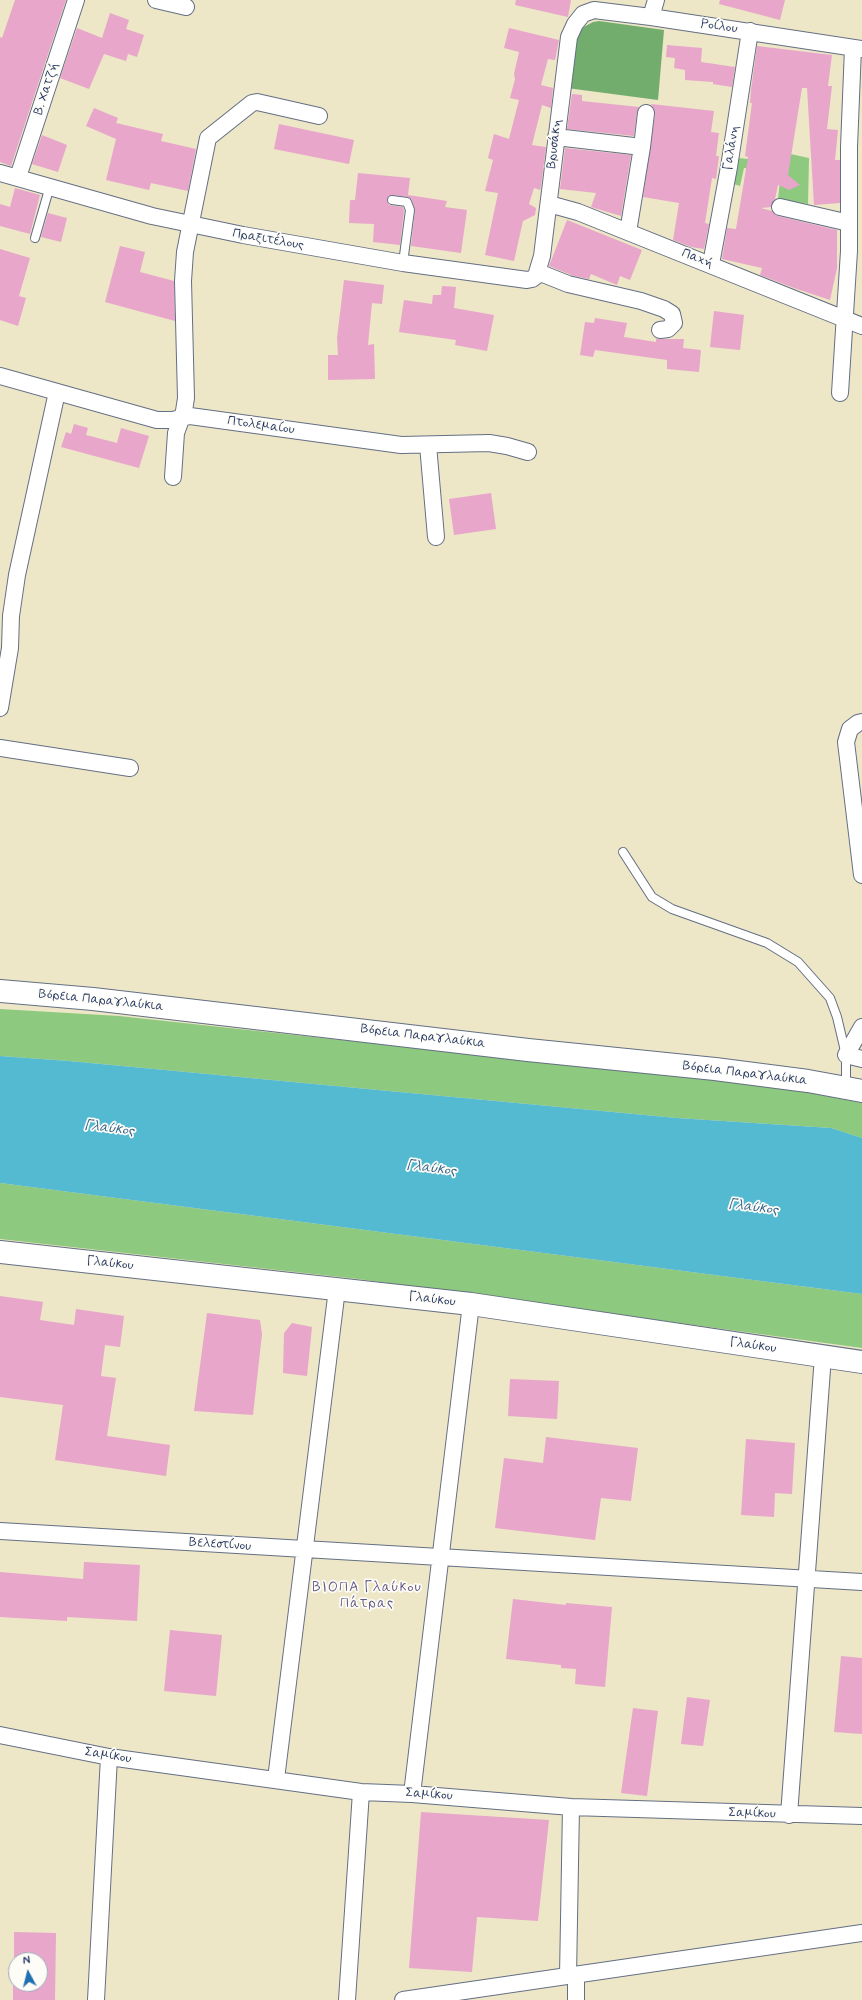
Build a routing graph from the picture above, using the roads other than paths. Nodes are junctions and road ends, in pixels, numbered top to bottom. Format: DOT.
graph roads {
  1 [pos="76,0"];
  2 [pos="156,0"];
  3 [pos="656,0"];
  4 [pos="186,8"];
  5 [pos="651,17"];
  6 [pos="579,18"];
  7 [pos="750,31"];
  8 [pos="858,48"];
  9 [pos="646,113"];
  10 [pos="319,116"];
  11 [pos="556,137"];
  12 [pos="642,147"];
  13 [pos="0,173"];
  14 [pos="18,177"];
  15 [pos="50,186"];
  16 [pos="392,200"];
  17 [pos="549,204"];
  18 [pos="780,207"];
  19 [pos="849,223"];
  20 [pos="190,224"];
  21 [pos="628,232"];
  22 [pos="35,238"];
  23 [pos="403,263"];
  24 [pos="711,264"];
  25 [pos="538,272"];
  26 [pos="844,319"];
  27 [pos="862,326"];
  28 [pos="660,330"];
  29 [pos="0,376"];
  30 [pos="57,392"];
  31 [pos="840,393"];
  32 [pos="181,417"];
  33 [pos="428,445"];
  34 [pos="528,452"];
  35 [pos="173,477"];
  36 [pos="436,537"];
  37 [pos="0,708"];
  38 [pos="862,722"];
  39 [pos="0,748"];
  40 [pos="130,768"];
  41 [pos="860,845"];
  42 [pos="623,852"];
  43 [pos="862,876"];
  44 [pos="0,991"];
  45 [pos="862,1027"];
  46 [pos="846,1055"];
  47 [pos="862,1059"];
  48 [pos="854,1089"];
  49 [pos="0,1252"];
  50 [pos="337,1289"];
  51 [pos="471,1304"];
  52 [pos="823,1356"];
  53 [pos="862,1362"];
  54 [pos="0,1531"];
  55 [pos="304,1550"];
  56 [pos="440,1559"];
  57 [pos="806,1578"];
  58 [pos="862,1582"];
  59 [pos="0,1735"];
  60 [pos="109,1757"];
  61 [pos="276,1779"];
  62 [pos="361,1792"];
  63 [pos="412,1794"];
  64 [pos="570,1807"];
  65 [pos="789,1815"];
  66 [pos="862,1816"];
  67 [pos="862,1933"];
  68 [pos="572,1975"];
  69 [pos="96,2000"];
  70 [pos="347,2000"];
  71 [pos="403,2000"];
  72 [pos="576,2000"];
  1 -- 14 [label="street, Β. Χατζή"];
  2 -- 4 [label="street"];
  3 -- 5 [label="street"];
  5 -- 6 [label="street, Ροίλου"];
  5 -- 7 [label="street, Ροίλου"];
  6 -- 11 [label="street, Βρυσάκη"];
  7 -- 8 [label="street, Ροίλου"];
  7 -- 24 [label="street, Γαλάνη"];
  8 -- 19 [label="street"];
  9 -- 12 [label="street"];
  10 -- 20 [label="street"];
  11 -- 12 [label="street"];
  11 -- 17 [label="street, Βρυσάκη"];
  12 -- 21 [label="street"];
  13 -- 14 [label="street, Πραξιτέλους"];
  14 -- 15 [label="street, Πραξιτέλους"];
  15 -- 20 [label="street, Πραξιτέλους"];
  15 -- 22 [label="lane"];
  16 -- 23 [label="lane"];
  17 -- 21 [label="street, Παχή"];
  17 -- 25 [label="street, Βρυσάκη"];
  18 -- 19 [label="street"];
  19 -- 26 [label="street"];
  20 -- 23 [label="street, Πραξιτέλους"];
  20 -- 32 [label="street"];
  21 -- 24 [label="street, Παχή"];
  23 -- 25 [label="street, Πραξιτέλους"];
  24 -- 26 [label="street, Παχή"];
  25 -- 28 [label="street"];
  26 -- 27 [label="street, Παχή"];
  26 -- 31 [label="street"];
  29 -- 30 [label="street, Πτολεμαίου"];
  30 -- 32 [label="street, Πτολεμαίου"];
  30 -- 37 [label="street"];
  32 -- 33 [label="street, Πτολεμαίου"];
  32 -- 35 [label="street"];
  33 -- 34 [label="street, Πτολεμαίου"];
  33 -- 36 [label="street"];
  38 -- 41 [label="street"];
  39 -- 40 [label="street"];
  41 -- 43 [label="street"];
  42 -- 46 [label="lane"];
  44 -- 48 [label="main road, Βόρεια Παραγλαύκια"];
  45 -- 46 [label="street"];
  46 -- 47 [label="street"];
  46 -- 48 [label="lane"];
  49 -- 50 [label="main road, Γλαύκου"];
  50 -- 51 [label="main road, Γλαύκου"];
  50 -- 55 [label="street"];
  51 -- 52 [label="main road, Γλαύκου"];
  51 -- 56 [label="street"];
  52 -- 53 [label="main road, Γλαύκου"];
  52 -- 57 [label="street"];
  54 -- 55 [label="street, Βελεστίνου"];
  55 -- 56 [label="street, Βελεστίνου"];
  55 -- 61 [label="street"];
  56 -- 57 [label="street, Βελεστίνου"];
  56 -- 63 [label="street"];
  57 -- 58 [label="street, Βελεστίνου"];
  57 -- 65 [label="street"];
  59 -- 60 [label="street, Σαμίκου"];
  60 -- 61 [label="street, Σαμίκου"];
  60 -- 69 [label="street"];
  61 -- 62 [label="street, Σαμίκου"];
  62 -- 63 [label="street, Σαμίκου"];
  62 -- 70 [label="street"];
  63 -- 64 [label="street, Σαμίκου"];
  64 -- 65 [label="street, Σαμίκου"];
  64 -- 68 [label="street"];
  65 -- 66 [label="street, Σαμίκου"];
  67 -- 68 [label="street"];
  68 -- 71 [label="street"];
  68 -- 72 [label="street"];
}
